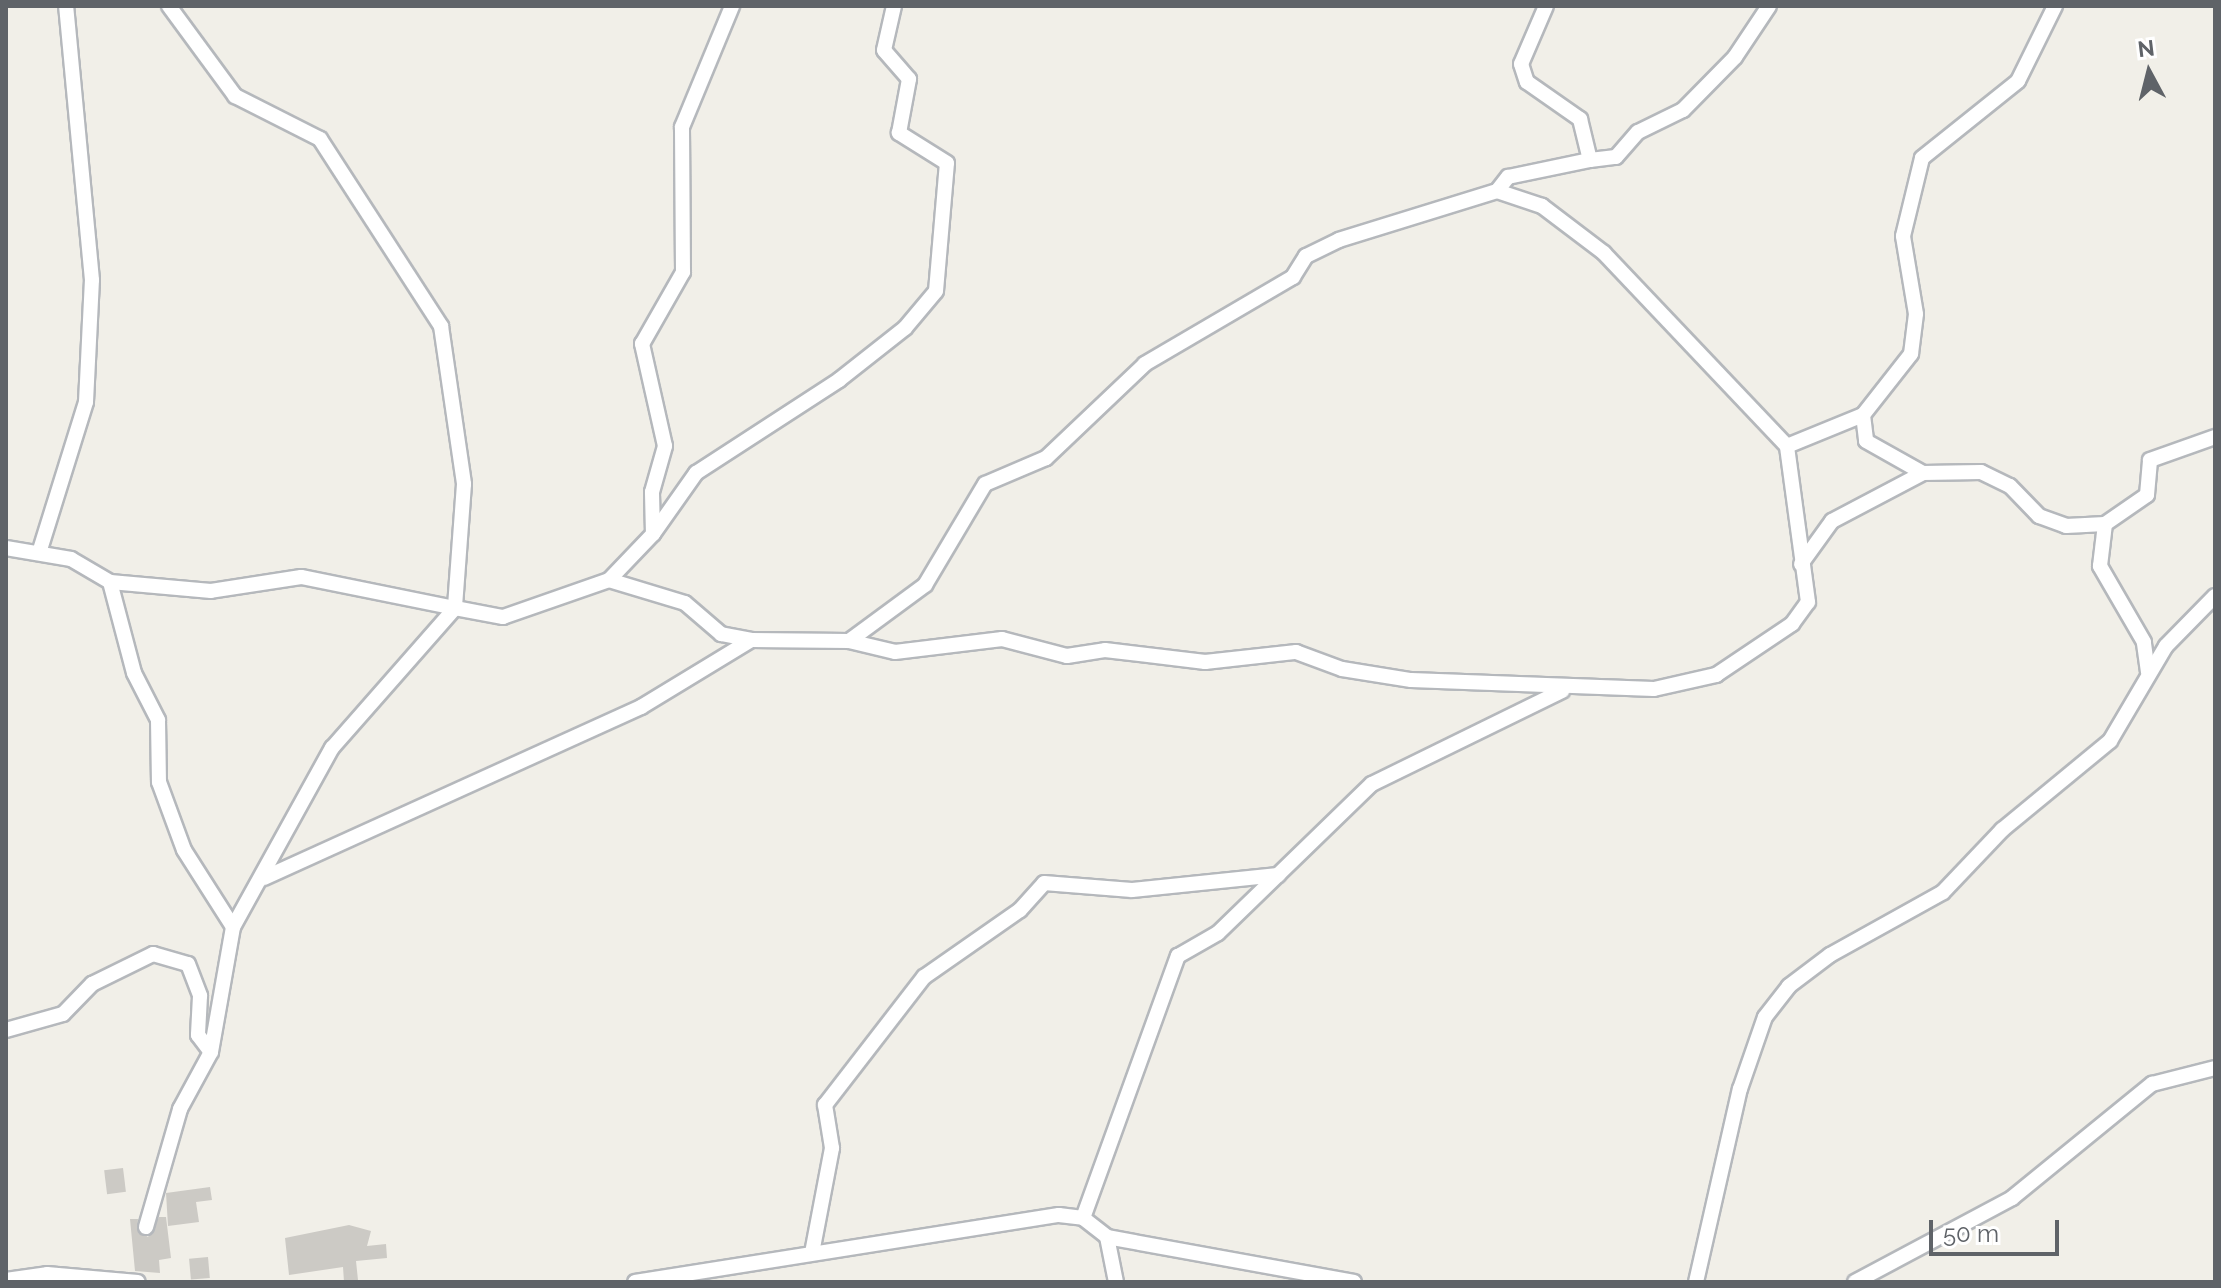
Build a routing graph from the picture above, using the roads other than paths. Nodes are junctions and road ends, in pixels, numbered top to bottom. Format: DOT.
graph roads {
  1 [pos="66,6"];
  2 [pos="169,6"];
  3 [pos="732,6"];
  4 [pos="894,6"];
  5 [pos="1546,6"];
  6 [pos="1769,6"];
  7 [pos="2055,6"];
  8 [pos="1590,160"];
  9 [pos="1497,191"];
  10 [pos="1863,415"];
  11 [pos="2215,437"];
  12 [pos="1787,446"];
  13 [pos="1923,473"];
  14 [pos="2105,524"];
  15 [pos="653,534"];
  16 [pos="6,548"];
  17 [pos="39,553"];
  18 [pos="1801,564"];
  19 [pos="609,580"];
  20 [pos="110,582"];
  21 [pos="2215,596"];
  22 [pos="455,608"];
  23 [pos="751,640"];
  24 [pos="849,641"];
  25 [pos="2148,672"];
  26 [pos="1562,691"];
  27 [pos="1278,875"];
  28 [pos="264,878"];
  29 [pos="233,927"];
  30 [pos="6,1030"];
  31 [pos="211,1052"];
  32 [pos="2215,1068"];
  33 [pos="1083,1218"];
  34 [pos="146,1227"];
  35 [pos="1107,1237"];
  36 [pos="812,1253"];
  37 [pos="6,1280"];
  38 [pos="138,1282"];
  39 [pos="635,1282"];
  40 [pos="1116,1282"];
  41 [pos="1354,1282"];
  42 [pos="1696,1282"];
  43 [pos="1855,1282"];
  1 -- 17 [label="street"];
  2 -- 22 [label="street"];
  3 -- 15 [label="street"];
  4 -- 15 [label="street"];
  5 -- 8 [label="street"];
  6 -- 8 [label="street"];
  7 -- 10 [label="street"];
  8 -- 9 [label="street"];
  9 -- 12 [label="street"];
  9 -- 24 [label="street"];
  10 -- 12 [label="street"];
  10 -- 13 [label="street"];
  11 -- 14 [label="street"];
  12 -- 18 [label="street"];
  13 -- 14 [label="street"];
  13 -- 18 [label="street"];
  14 -- 25 [label="street"];
  15 -- 19 [label="street"];
  16 -- 17 [label="street"];
  17 -- 20 [label="street"];
  18 -- 26 [label="street"];
  19 -- 22 [label="street"];
  19 -- 23 [label="street"];
  20 -- 22 [label="street"];
  20 -- 29 [label="street"];
  21 -- 25 [label="street"];
  22 -- 28 [label="street"];
  23 -- 24 [label="street"];
  23 -- 28 [label="street"];
  24 -- 26 [label="street"];
  25 -- 42 [label="street"];
  26 -- 27 [label="street"];
  27 -- 33 [label="street"];
  27 -- 36 [label="street"];
  28 -- 29 [label="street"];
  29 -- 31 [label="street"];
  30 -- 31 [label="street"];
  31 -- 34 [label="street"];
  32 -- 43 [label="street"];
  33 -- 35 [label="street"];
  33 -- 36 [label="street"];
  35 -- 40 [label="street"];
  35 -- 41 [label="street"];
  36 -- 39 [label="street"];
  37 -- 38 [label="street"];
}
